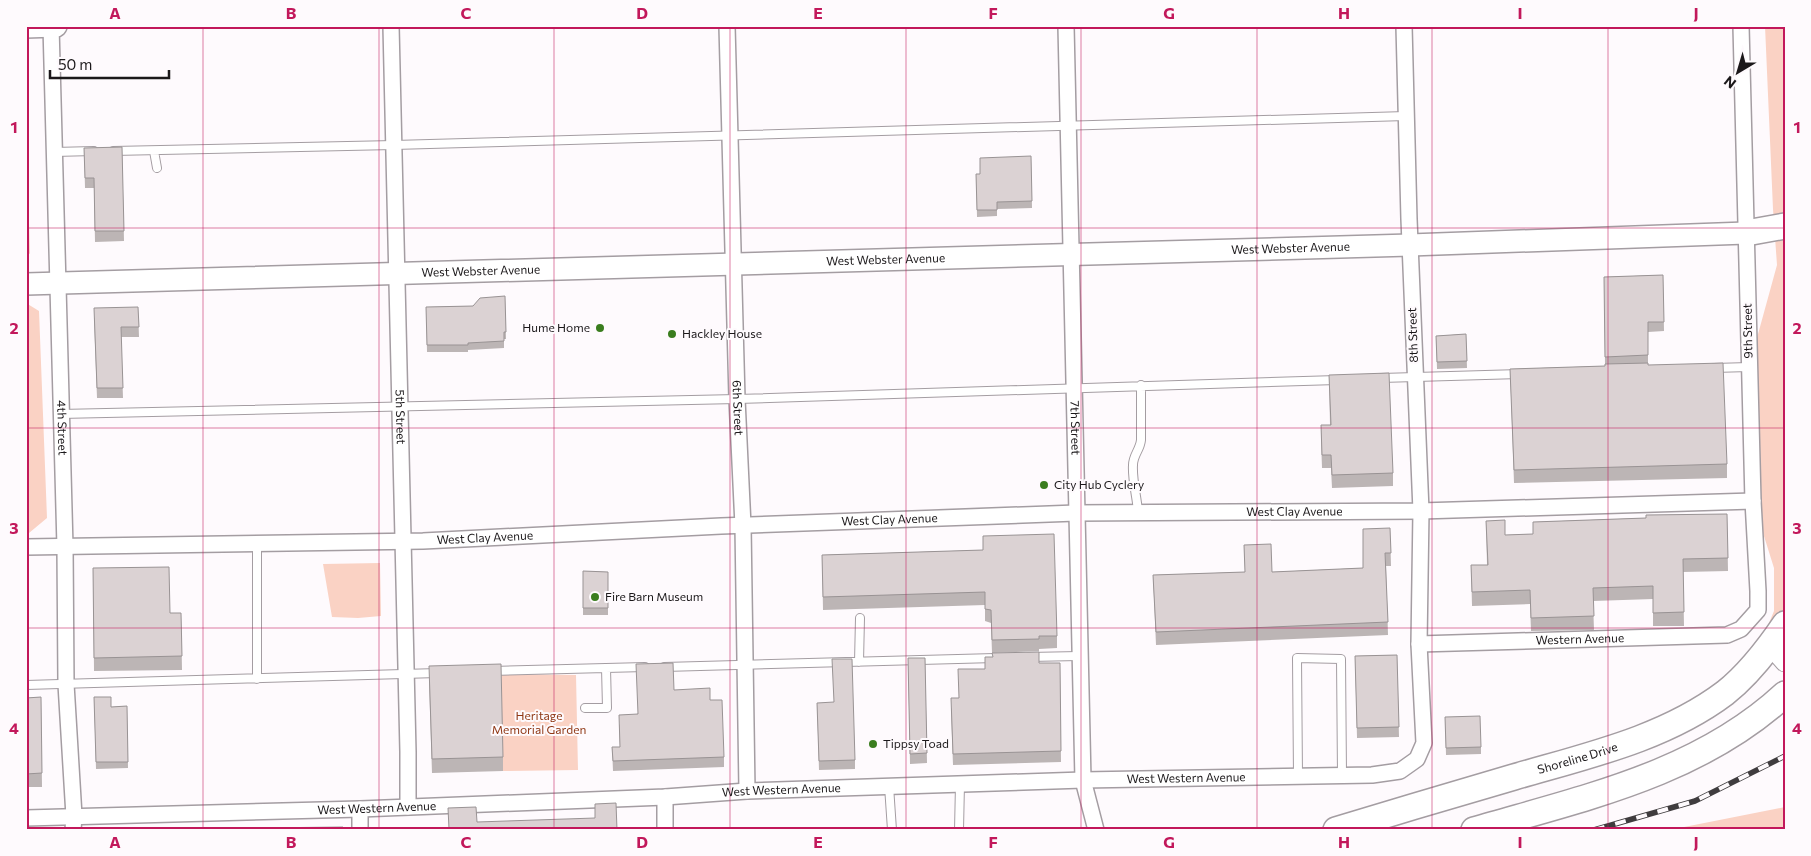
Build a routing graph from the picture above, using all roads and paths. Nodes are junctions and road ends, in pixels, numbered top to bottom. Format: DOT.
graph roads {
  1 [pos="51,26"];
  2 [pos="56,26"];
  3 [pos="390,26"];
  4 [pos="727,26"];
  5 [pos="1066,26"];
  6 [pos="1404,26"];
  7 [pos="1741,26"];
  8 [pos="26,27"];
  9 [pos="1406,116"];
  10 [pos="1068,126"];
  11 [pos="730,135"];
  12 [pos="394,145"];
  13 [pos="154,151"];
  14 [pos="54,152"];
  15 [pos="157,168"];
  16 [pos="1785,226"];
  17 [pos="1746,233"];
  18 [pos="1410,246"];
  19 [pos="1072,254"];
  20 [pos="734,264"];
  21 [pos="396,272"];
  22 [pos="58,283"];
  23 [pos="26,284"];
  24 [pos="1749,367"];
  25 [pos="1709,368"];
  26 [pos="1533,374"];
  27 [pos="1415,377"];
  28 [pos="1374,379"];
  29 [pos="1345,380"];
  30 [pos="1141,385"];
  31 [pos="1074,387"];
  32 [pos="737,399"];
  33 [pos="399,407"];
  34 [pos="60,414"];
  35 [pos="1753,501"];
  36 [pos="1421,511"];
  37 [pos="1138,512"];
  38 [pos="1076,513"];
  39 [pos="743,526"];
  40 [pos="257,542"];
  41 [pos="402,542"];
  42 [pos="26,547"];
  43 [pos="65,547"];
  44 [pos="860,618"];
  45 [pos="1785,624"];
  46 [pos="1741,629"];
  47 [pos="1419,644"];
  48 [pos="1778,654"];
  49 [pos="1080,656"];
  50 [pos="1007,658"];
  51 [pos="1016,658"];
  52 [pos="859,662"];
  53 [pos="745,665"];
  54 [pos="606,668"];
  55 [pos="482,672"];
  56 [pos="446,673"];
  57 [pos="406,674"];
  58 [pos="257,678"];
  59 [pos="66,684"];
  60 [pos="26,685"];
  61 [pos="1785,694"];
  62 [pos="585,708"];
  63 [pos="1342,775"];
  64 [pos="1298,776"];
  65 [pos="1083,780"];
  66 [pos="960,784"];
  67 [pos="889,786"];
  68 [pos="747,791"];
  69 [pos="665,797"];
  70 [pos="408,807"];
  71 [pos="360,809"];
  72 [pos="26,818"];
  73 [pos="73,823"];
  74 [pos="360,830"];
  75 [pos="666,830"];
  76 [pos="892,830"];
  77 [pos="959,830"];
  78 [pos="1096,830"];
  79 [pos="1336,830"];
  80 [pos="1474,830"];
  1 -- 2 [label="main road"];
  1 -- 8 [label="main road"];
  1 -- 14 [label="street, 4th Street"];
  3 -- 12 [label="street, 5th Street"];
  4 -- 11 [label="street, 6th Street"];
  5 -- 10 [label="street, 7th Street"];
  6 -- 9 [label="street, 8th Street"];
  7 -- 17 [label="street, 9th Street"];
  9 -- 10 [label="lane"];
  9 -- 18 [label="street, 8th Street"];
  10 -- 11 [label="lane"];
  10 -- 19 [label="street, 7th Street"];
  11 -- 12 [label="lane"];
  11 -- 20 [label="street, 6th Street"];
  12 -- 13 [label="lane"];
  12 -- 21 [label="street, 5th Street"];
  13 -- 14 [label="lane"];
  13 -- 15 [label="lane"];
  14 -- 22 [label="street, 4th Street"];
  16 -- 17 [label="highway"];
  17 -- 18 [label="main road, West Webster Avenue"];
  17 -- 24 [label="street, 9th Street"];
  18 -- 19 [label="main road, West Webster Avenue"];
  18 -- 27 [label="street, 8th Street"];
  19 -- 20 [label="main road, West Webster Avenue"];
  19 -- 31 [label="street, 7th Street"];
  20 -- 21 [label="main road, West Webster Avenue"];
  20 -- 32 [label="street, 6th Street"];
  21 -- 22 [label="main road, West Webster Avenue"];
  21 -- 33 [label="street, 5th Street"];
  22 -- 23 [label="main road, West Webster Avenue"];
  22 -- 34 [label="street, 4th Street"];
  24 -- 25 [label="lane"];
  24 -- 35 [label="street, 9th Street"];
  26 -- 27 [label="lane"];
  27 -- 28 [label="lane"];
  27 -- 36 [label="street, 8th Street"];
  29 -- 30 [label="lane"];
  30 -- 31 [label="lane"];
  30 -- 37 [label="lane"];
  31 -- 32 [label="lane"];
  31 -- 38 [label="street, 7th Street"];
  32 -- 33 [label="lane"];
  32 -- 39 [label="street, 6th Street"];
  33 -- 34 [label="lane"];
  33 -- 41 [label="street, 5th Street"];
  34 -- 43 [label="street, 4th Street"];
  35 -- 36 [label="street, West Clay Avenue"];
  35 -- 46 [label="street, 9th Street"];
  36 -- 37 [label="street, West Clay Avenue"];
  36 -- 47 [label="street, 8th Street"];
  37 -- 38 [label="street, West Clay Avenue"];
  38 -- 39 [label="street, West Clay Avenue"];
  38 -- 49 [label="street, 7th Street"];
  39 -- 41 [label="street, West Clay Avenue"];
  39 -- 53 [label="street, 6th Street"];
  40 -- 41 [label="street, West Clay Avenue"];
  40 -- 43 [label="street, West Clay Avenue"];
  40 -- 58 [label="lane"];
  41 -- 57 [label="street, 5th Street"];
  42 -- 43 [label="street, West Clay Avenue"];
  43 -- 59 [label="street, 4th Street"];
  44 -- 52 [label="lane"];
  45 -- 48 [label="highway, Shoreline Drive"];
  46 -- 47 [label="street, Western Avenue"];
  47 -- 63 [label="street, West Western Avenue"];
  48 -- 79 [label="highway, Shoreline Drive"];
  49 -- 51 [label="lane"];
  49 -- 65 [label="street, 7th Street"];
  50 -- 52 [label="lane"];
  52 -- 53 [label="lane"];
  53 -- 54 [label="lane"];
  53 -- 68 [label="street, 6th Street"];
  54 -- 55 [label="lane"];
  54 -- 62 [label="lane"];
  56 -- 57 [label="lane"];
  57 -- 58 [label="lane"];
  57 -- 70 [label="street, 5th Street"];
  58 -- 59 [label="lane"];
  59 -- 60 [label="lane"];
  59 -- 73 [label="street, 4th Street"];
  61 -- 80 [label="highway"];
  63 -- 64 [label="street, West Western Avenue"];
  63 -- 64 [label="lane"];
  64 -- 65 [label="street, West Western Avenue"];
  65 -- 66 [label="street, West Western Avenue"];
  65 -- 78 [label="street, 7th Street"];
  66 -- 67 [label="street, West Western Avenue"];
  66 -- 77 [label="lane"];
  67 -- 68 [label="street, West Western Avenue"];
  67 -- 76 [label="lane"];
  68 -- 69 [label="street, West Western Avenue"];
  69 -- 70 [label="street, West Western Avenue"];
  69 -- 75 [label="street"];
  70 -- 71 [label="street, West Western Avenue"];
  71 -- 73 [label="street, West Western Avenue"];
  71 -- 74 [label="street"];
  72 -- 73 [label="street, West Western Avenue"];
}
